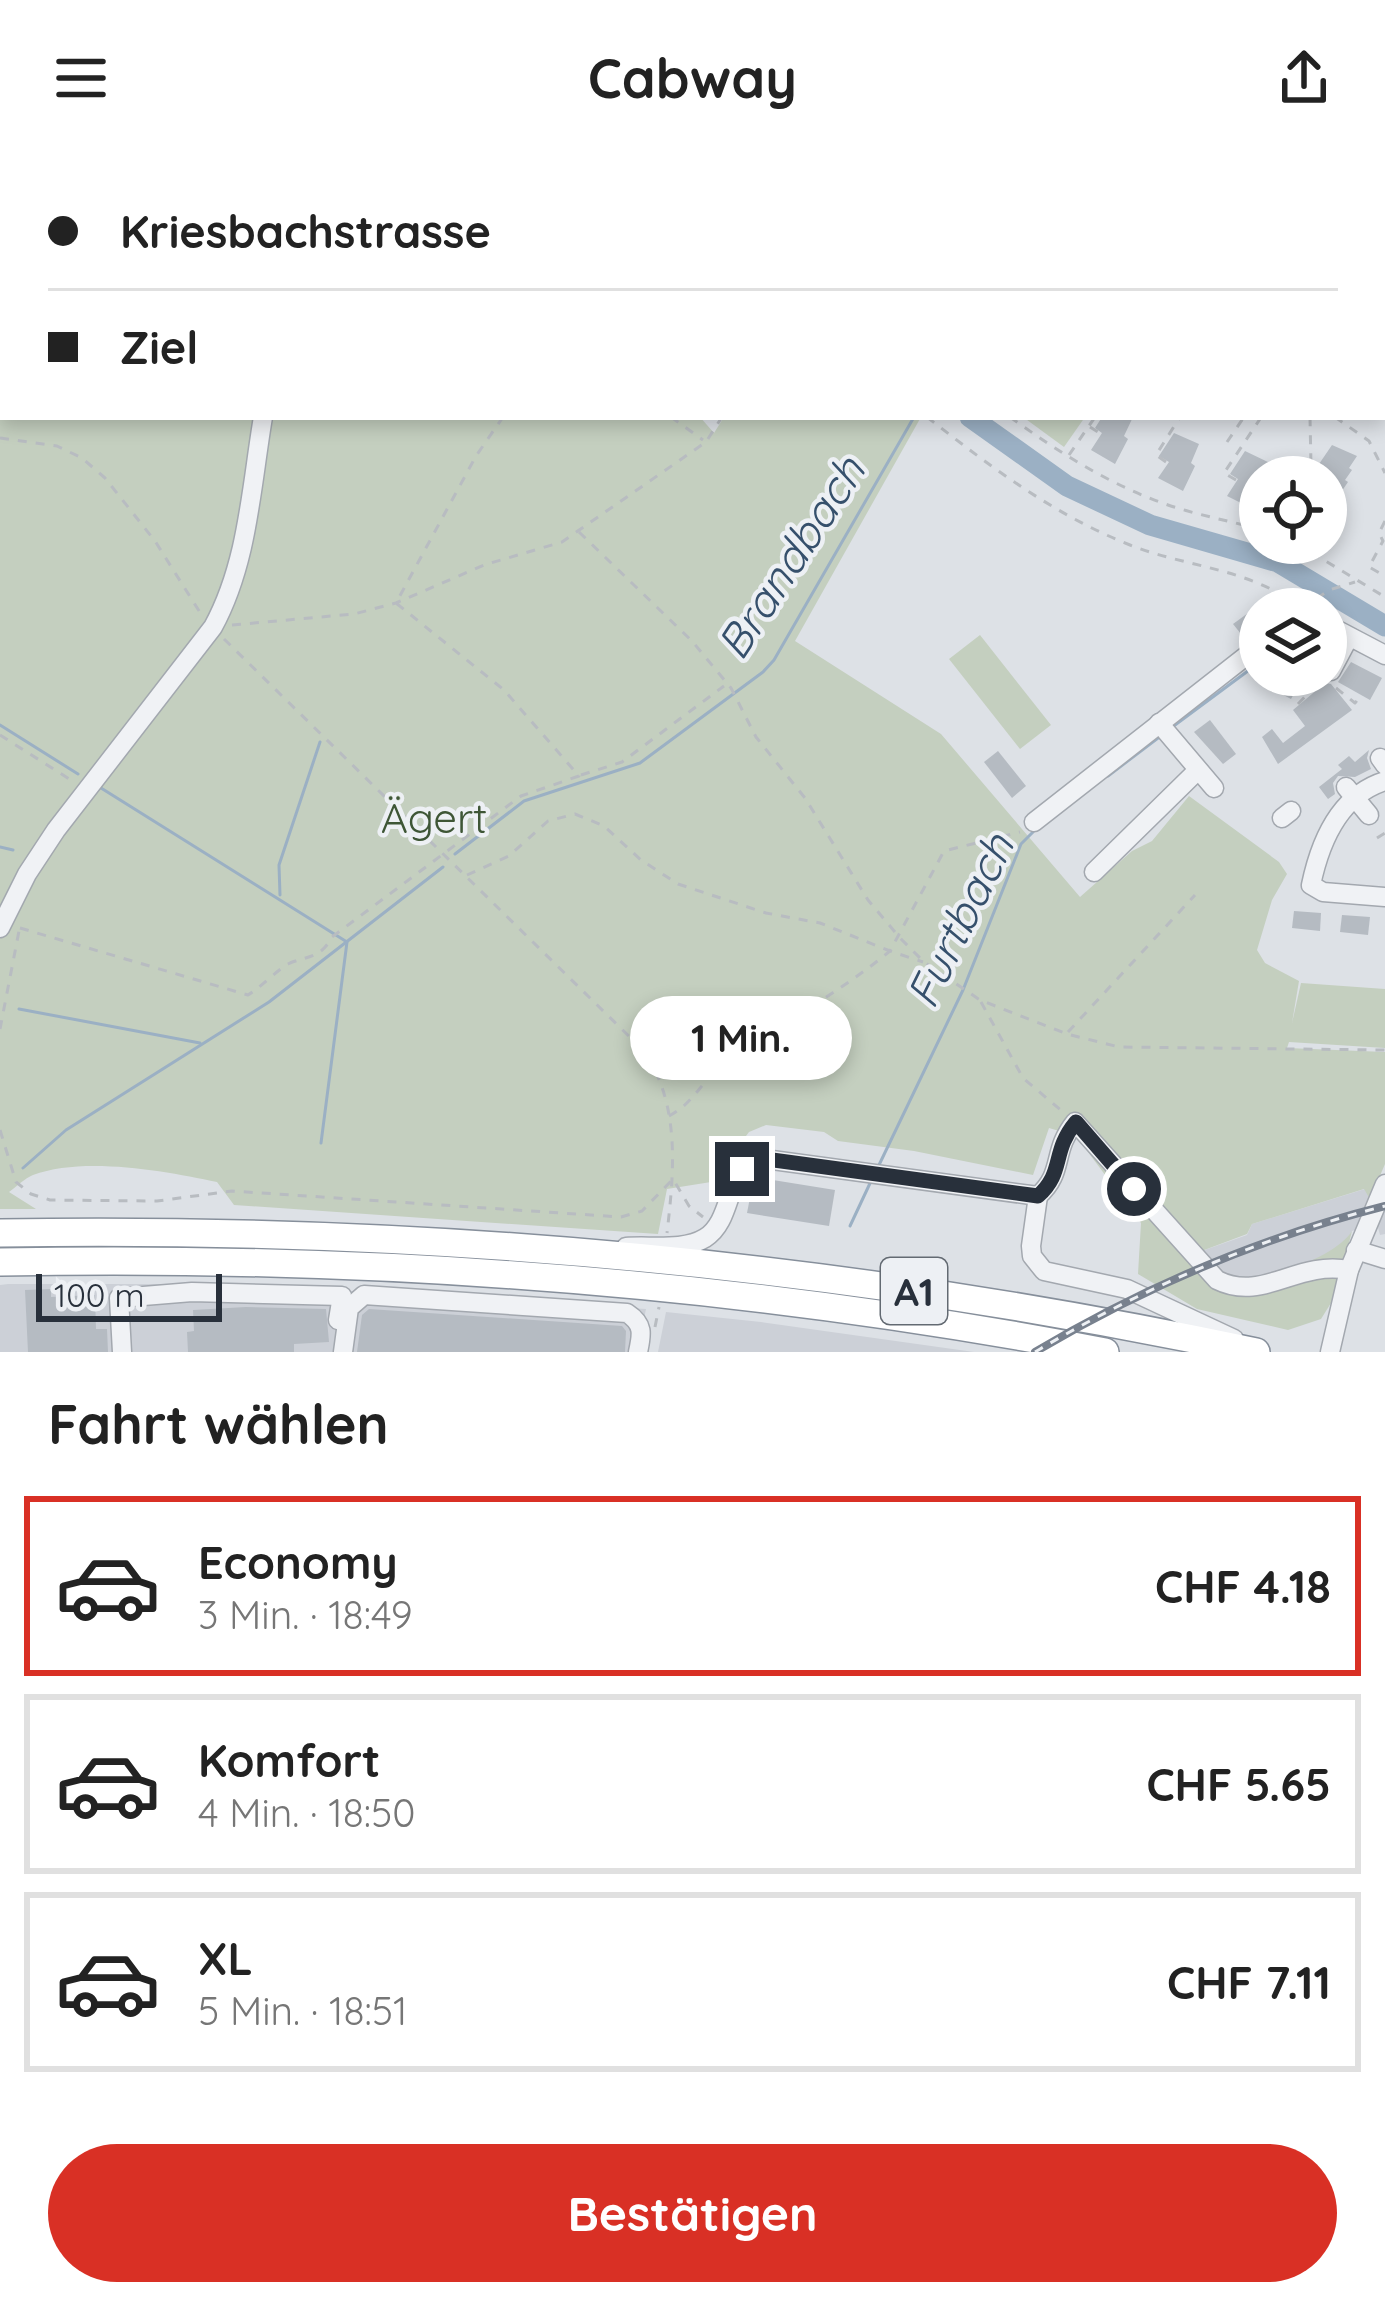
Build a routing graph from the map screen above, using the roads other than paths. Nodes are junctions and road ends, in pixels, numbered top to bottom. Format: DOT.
graph roads {
  1 [pos="262,420"];
  2 [pos="1349,637"];
  3 [pos="1347,642"];
  4 [pos="1385,655"];
  5 [pos="1239,667"];
  6 [pos="1169,740"];
  7 [pos="1197,771"];
  8 [pos="1363,785"];
  9 [pos="1214,788"];
  10 [pos="1373,811"];
  11 [pos="1034,821"];
  12 [pos="1094,872"];
  13 [pos="1376,890"];
  14 [pos="6,921"];
  15 [pos="1385,1184"];
  16 [pos="1038,1196"];
  17 [pos="0,1233"];
  18 [pos="568,1251"];
  19 [pos="1385,1259"];
  20 [pos="1353,1260"];
  21 [pos="0,1262"];
  22 [pos="380,1268"];
  23 [pos="364,1294"];
  24 [pos="119,1343"];
  25 [pos="1331,1346"];
  26 [pos="333,1352"];
  27 [pos="343,1352"];
  28 [pos="638,1352"];
  29 [pos="1105,1352"];
  30 [pos="1258,1352"];
  1 -- 14 [label="street"];
  2 -- 3 [label="street"];
  2 -- 4 [label="street"];
  5 -- 6 [label="street"];
  6 -- 7 [label="street"];
  6 -- 11 [label="street"];
  7 -- 9 [label="street"];
  7 -- 12 [label="street"];
  8 -- 10 [label="street"];
  8 -- 13 [label="street"];
  15 -- 20 [label="street"];
  16 -- 18 [label="street"];
  16 -- 20 [label="street"];
  16 -- 30 [label="street"];
  17 -- 18 [label="highway, A1"];
  18 -- 30 [label="highway, A1"];
  19 -- 20 [label="street"];
  20 -- 25 [label="street"];
  21 -- 22 [label="highway, A1"];
  22 -- 23 [label="street"];
  22 -- 29 [label="highway, A1"];
  23 -- 27 [label="street"];
  23 -- 28 [label="street"];
  24 -- 26 [label="street"];
}
